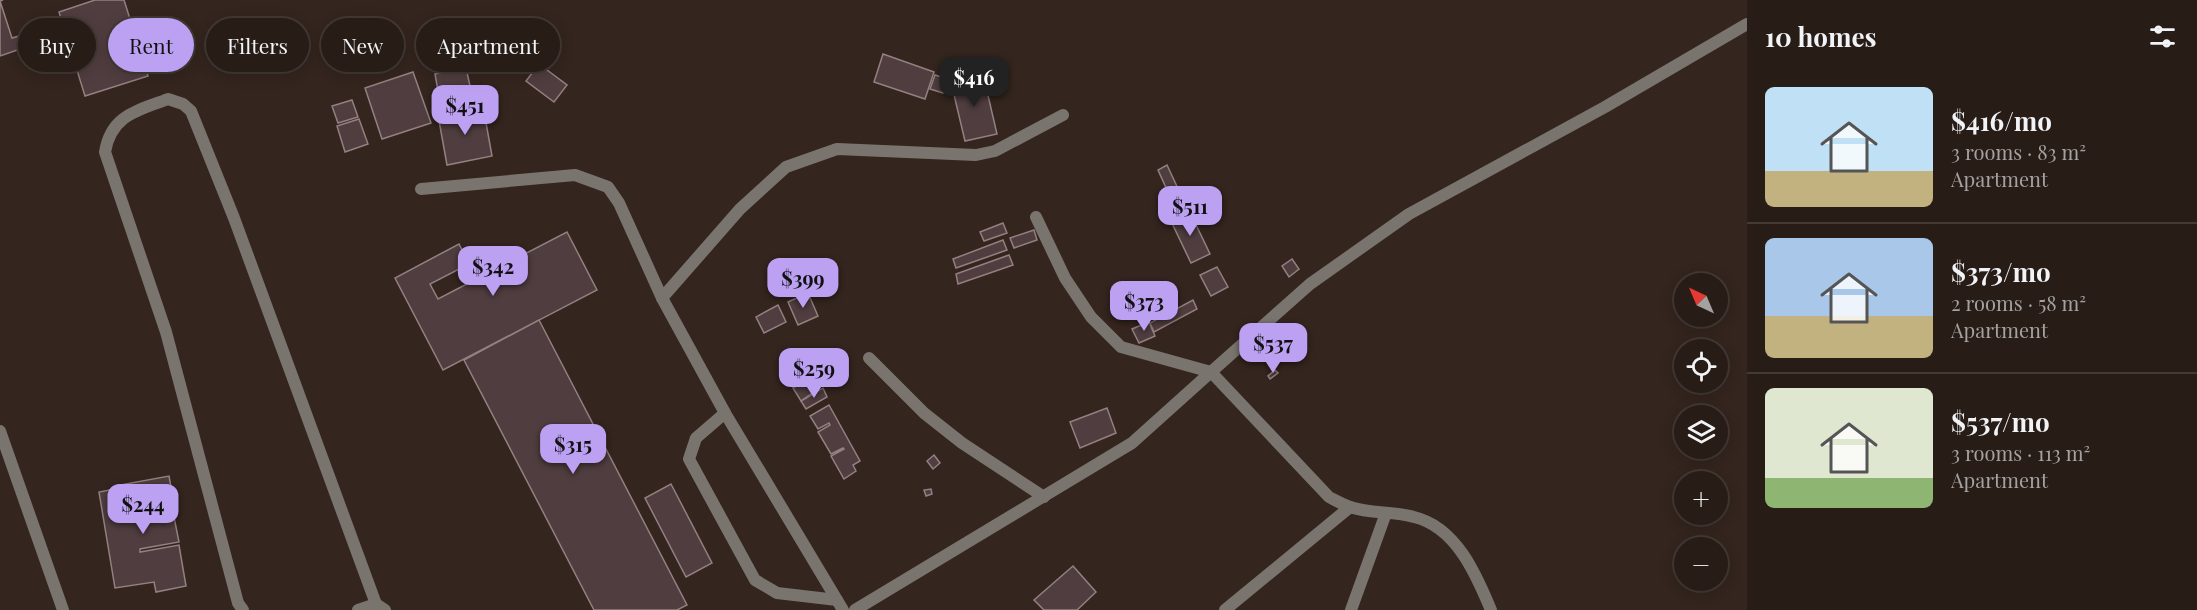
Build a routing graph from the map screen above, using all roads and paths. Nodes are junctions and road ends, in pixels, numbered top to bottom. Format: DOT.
graph roads {
  1 [pos="1747,24"];
  2 [pos="1063,115"];
  3 [pos="421,189"];
  4 [pos="1036,217"];
  5 [pos="662,298"];
  6 [pos="869,358"];
  7 [pos="1211,372"];
  8 [pos="725,413"];
  9 [pos="0,431"];
  10 [pos="1044,497"];
  11 [pos="1350,507"];
  12 [pos="1386,513"];
  13 [pos="840,605"];
  14 [pos="381,607"];
  15 [pos="63,610"];
  16 [pos="243,610"];
  17 [pos="357,610"];
  18 [pos="855,610"];
  19 [pos="1225,610"];
  20 [pos="1351,610"];
  21 [pos="1491,610"];
  1 -- 7 [label="street"];
  2 -- 5 [label="street"];
  3 -- 5 [label="street"];
  4 -- 7 [label="street"];
  5 -- 8 [label="street"];
  6 -- 10 [label="street"];
  7 -- 10 [label="street"];
  7 -- 11 [label="street"];
  8 -- 13 [label="street"];
  8 -- 13 [label="street"];
  9 -- 15 [label="street"];
  10 -- 18 [label="street"];
  11 -- 12 [label="street"];
  11 -- 19 [label="street"];
  12 -- 20 [label="street"];
  12 -- 21 [label="street"];
  14 -- 16 [label="street"];
  14 -- 17 [label="street"];
}
